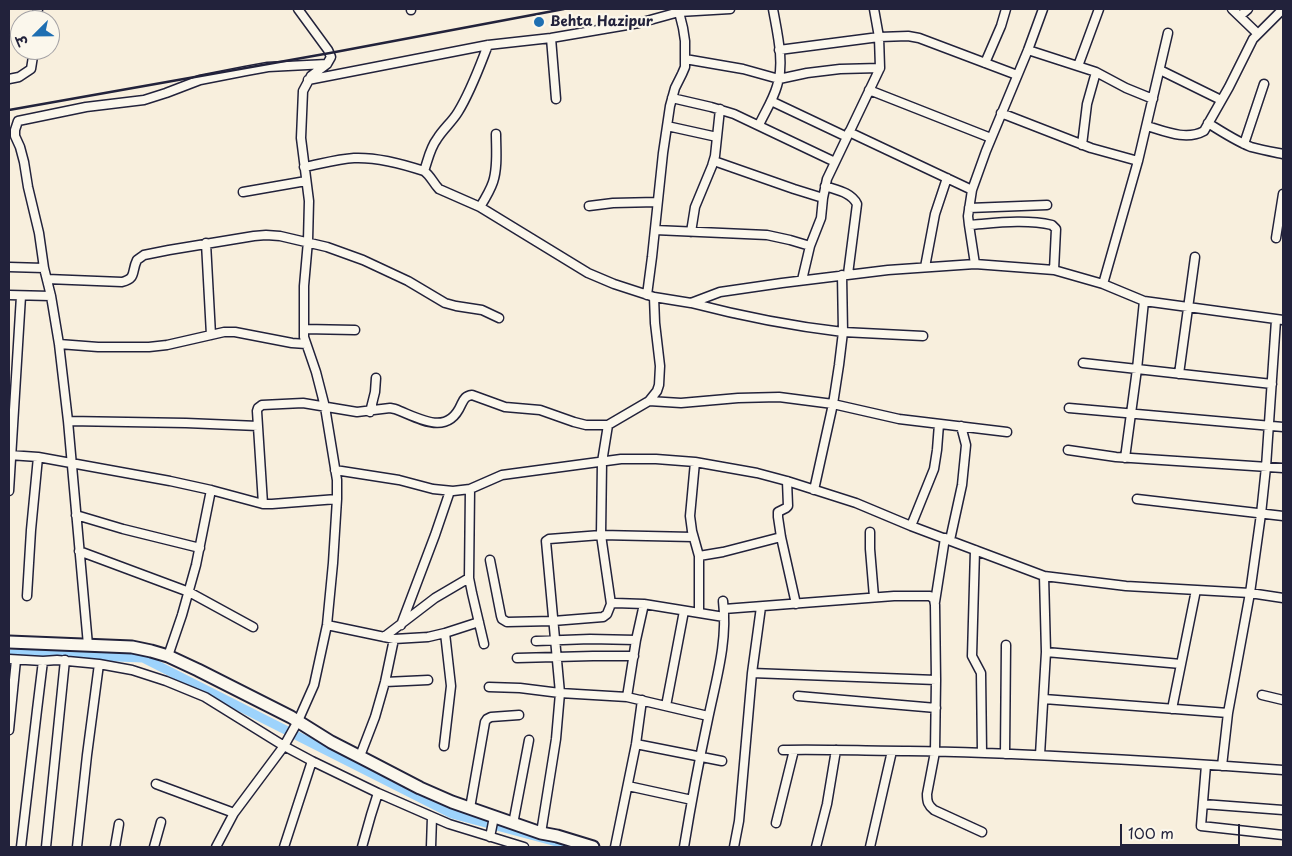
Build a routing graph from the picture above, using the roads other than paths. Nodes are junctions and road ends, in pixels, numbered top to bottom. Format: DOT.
graph roads {
  1 [pos="298,9"];
  2 [pos="730,9"];
  3 [pos="773,9"];
  4 [pos="874,9"];
  5 [pos="1006,9"];
  6 [pos="1042,9"];
  7 [pos="1099,9"];
  8 [pos="1232,9"];
  9 [pos="1248,9"];
  10 [pos="1283,9"];
  11 [pos="679,12"];
  12 [pos="1240,16"];
  13 [pos="1168,33"];
  14 [pos="1258,34"];
  15 [pos="880,37"];
  16 [pos="551,38"];
  17 [pos="488,45"];
  18 [pos="779,50"];
  19 [pos="1028,50"];
  20 [pos="685,59"];
  21 [pos="32,60"];
  22 [pos="985,63"];
  23 [pos="328,64"];
  24 [pos="1078,66"];
  25 [pos="880,68"];
  26 [pos="1160,70"];
  27 [pos="1096,72"];
  28 [pos="1018,75"];
  29 [pos="9,79"];
  30 [pos="779,79"];
  31 [pos="308,80"];
  32 [pos="1264,84"];
  33 [pos="869,90"];
  34 [pos="672,98"];
  35 [pos="556,99"];
  36 [pos="1153,99"];
  37 [pos="1221,100"];
  38 [pos="771,101"];
  39 [pos="720,109"];
  40 [pos="1002,113"];
  41 [pos="1208,124"];
  42 [pos="759,125"];
  43 [pos="667,126"];
  44 [pos="1146,126"];
  45 [pos="496,134"];
  46 [pos="848,134"];
  47 [pos="717,137"];
  48 [pos="991,138"];
  49 [pos="12,139"];
  50 [pos="1244,144"];
  51 [pos="1082,145"];
  52 [pos="1283,154"];
  53 [pos="714,161"];
  54 [pos="1138,161"];
  55 [pos="835,162"];
  56 [pos="304,166"];
  57 [pos="424,171"];
  58 [pos="946,178"];
  59 [pos="306,181"];
  60 [pos="825,186"];
  61 [pos="972,190"];
  62 [pos="243,192"];
  63 [pos="1283,194"];
  64 [pos="823,198"];
  65 [pos="657,202"];
  66 [pos="1047,205"];
  67 [pos="589,206"];
  68 [pos="480,207"];
  69 [pos="969,208"];
  70 [pos="968,226"];
  71 [pos="655,230"];
  72 [pos="691,232"];
  73 [pos="1276,238"];
  74 [pos="308,241"];
  75 [pos="206,243"];
  76 [pos="810,246"];
  77 [pos="1195,256"];
  78 [pos="975,264"];
  79 [pos="9,267"];
  80 [pos="925,267"];
  81 [pos="44,268"];
  82 [pos="1054,270"];
  83 [pos="845,275"];
  84 [pos="46,279"];
  85 [pos="802,280"];
  86 [pos="1103,284"];
  87 [pos="9,295"];
  88 [pos="21,296"];
  89 [pos="51,296"];
  90 [pos="650,296"];
  91 [pos="1144,301"];
  92 [pos="691,303"];
  93 [pos="1187,306"];
  94 [pos="499,318"];
  95 [pos="1280,320"];
  96 [pos="304,329"];
  97 [pos="355,330"];
  98 [pos="843,332"];
  99 [pos="211,335"];
  100 [pos="923,336"];
  101 [pos="59,344"];
  102 [pos="306,344"];
  103 [pos="1083,363"];
  104 [pos="1136,369"];
  105 [pos="1178,374"];
  106 [pos="376,378"];
  107 [pos="1272,384"];
  108 [pos="649,401"];
  109 [pos="833,404"];
  110 [pos="325,407"];
  111 [pos="1069,408"];
  112 [pos="370,412"];
  113 [pos="1130,414"];
  114 [pos="68,421"];
  115 [pos="939,424"];
  116 [pos="258,426"];
  117 [pos="608,426"];
  118 [pos="961,426"];
  119 [pos="1268,426"];
  120 [pos="1283,427"];
  121 [pos="1007,432"];
  122 [pos="1068,450"];
  123 [pos="9,455"];
  124 [pos="38,457"];
  125 [pos="1125,458"];
  126 [pos="602,462"];
  127 [pos="695,462"];
  128 [pos="72,463"];
  129 [pos="1266,467"];
  130 [pos="1283,468"];
  131 [pos="335,470"];
  132 [pos="787,481"];
  133 [pos="470,489"];
  134 [pos="9,490"];
  135 [pos="211,490"];
  136 [pos="814,490"];
  137 [pos="450,491"];
  138 [pos="337,499"];
  139 [pos="1137,499"];
  140 [pos="263,504"];
  141 [pos="1261,514"];
  142 [pos="76,515"];
  143 [pos="1283,516"];
  144 [pos="911,526"];
  145 [pos="870,532"];
  146 [pos="601,535"];
  147 [pos="781,536"];
  148 [pos="693,537"];
  149 [pos="948,539"];
  150 [pos="200,548"];
  151 [pos="975,550"];
  152 [pos="79,551"];
  153 [pos="699,556"];
  154 [pos="490,560"];
  155 [pos="1044,576"];
  156 [pos="469,578"];
  157 [pos="1196,590"];
  158 [pos="189,592"];
  159 [pos="1250,593"];
  160 [pos="27,596"];
  161 [pos="874,598"];
  162 [pos="1283,598"];
  163 [pos="935,602"];
  164 [pos="611,604"];
  165 [pos="644,604"];
  166 [pos="796,604"];
  167 [pos="760,607"];
  168 [pos="724,609"];
  169 [pos="684,611"];
  170 [pos="699,612"];
  171 [pos="553,621"];
  172 [pos="478,622"];
  173 [pos="327,625"];
  174 [pos="400,625"];
  175 [pos="254,627"];
  176 [pos="445,633"];
  177 [pos="384,637"];
  178 [pos="394,639"];
  179 [pos="554,640"];
  180 [pos="636,640"];
  181 [pos="536,641"];
  182 [pos="9,642"];
  183 [pos="484,644"];
  184 [pos="88,645"];
  185 [pos="1006,645"];
  186 [pos="1046,652"];
  187 [pos="168,656"];
  188 [pos="556,656"];
  189 [pos="634,656"];
  190 [pos="517,658"];
  191 [pos="12,660"];
  192 [pos="44,660"];
  193 [pos="66,660"];
  194 [pos="99,664"];
  195 [pos="1181,664"];
  196 [pos="752,673"];
  197 [pos="428,680"];
  198 [pos="936,680"];
  199 [pos="386,682"];
  200 [pos="489,687"];
  201 [pos="560,693"];
  202 [pos="1262,695"];
  203 [pos="798,696"];
  204 [pos="627,697"];
  205 [pos="1044,699"];
  206 [pos="642,700"];
  207 [pos="1283,700"];
  208 [pos="666,706"];
  209 [pos="936,708"];
  210 [pos="1172,709"];
  211 [pos="1228,713"];
  212 [pos="519,715"];
  213 [pos="708,716"];
  214 [pos="9,730"];
  215 [pos="293,730"];
  216 [pos="529,740"];
  217 [pos="636,744"];
  218 [pos="284,746"];
  219 [pos="444,746"];
  220 [pos="783,750"];
  221 [pos="794,750"];
  222 [pos="836,750"];
  223 [pos="892,751"];
  224 [pos="934,752"];
  225 [pos="982,752"];
  226 [pos="1006,754"];
  227 [pos="1040,755"];
  228 [pos="360,756"];
  229 [pos="700,757"];
  230 [pos="312,761"];
  231 [pos="722,761"];
  232 [pos="1206,765"];
  233 [pos="1222,766"];
  234 [pos="1283,770"];
  235 [pos="156,784"];
  236 [pos="628,786"];
  237 [pos="378,793"];
  238 [pos="692,800"];
  239 [pos="1203,804"];
  240 [pos="470,808"];
  241 [pos="1283,810"];
  242 [pos="234,814"];
  243 [pos="432,817"];
  244 [pos="161,822"];
  245 [pos="776,823"];
  246 [pos="119,824"];
  247 [pos="513,824"];
  248 [pos="492,827"];
  249 [pos="982,832"];
  250 [pos="541,833"];
  251 [pos="1283,835"];
  252 [pos="21,847"];
  253 [pos="46,847"];
  254 [pos="76,847"];
  255 [pos="115,847"];
  256 [pos="154,847"];
  257 [pos="216,847"];
  258 [pos="284,847"];
  259 [pos="362,847"];
  260 [pos="431,847"];
  261 [pos="524,847"];
  262 [pos="593,847"];
  263 [pos="616,847"];
  264 [pos="684,847"];
  265 [pos="734,847"];
  266 [pos="816,847"];
  267 [pos="870,847"];
  1 -- 23 [label="street"];
  2 -- 11 [label="street"];
  3 -- 18 [label="street"];
  4 -- 15 [label="street"];
  5 -- 22 [label="street"];
  6 -- 19 [label="street"];
  7 -- 24 [label="street"];
  8 -- 12 [label="street"];
  9 -- 12 [label="street"];
  10 -- 14 [label="street"];
  11 -- 16 [label="street"];
  11 -- 20 [label="street"];
  12 -- 14 [label="street"];
  13 -- 26 [label="street"];
  14 -- 37 [label="street"];
  15 -- 18 [label="street"];
  15 -- 22 [label="street"];
  15 -- 25 [label="street"];
  16 -- 17 [label="street"];
  16 -- 35 [label="street"];
  17 -- 31 [label="street"];
  17 -- 57 [label="street"];
  18 -- 30 [label="street"];
  19 -- 24 [label="street"];
  19 -- 28 [label="street"];
  20 -- 30 [label="street"];
  20 -- 34 [label="street"];
  21 -- 29 [label="street"];
  22 -- 28 [label="street"];
  23 -- 31 [label="street"];
  23 -- 49 [label="street"];
  24 -- 27 [label="street"];
  25 -- 30 [label="street"];
  25 -- 33 [label="street"];
  26 -- 36 [label="street"];
  26 -- 37 [label="street"];
  27 -- 36 [label="street"];
  27 -- 51 [label="street"];
  28 -- 40 [label="street"];
  30 -- 38 [label="street"];
  31 -- 56 [label="street"];
  32 -- 50 [label="street"];
  33 -- 46 [label="street"];
  33 -- 48 [label="street"];
  34 -- 39 [label="street"];
  34 -- 43 [label="street"];
  36 -- 44 [label="street"];
  37 -- 41 [label="street"];
  38 -- 42 [label="street"];
  38 -- 46 [label="street"];
  39 -- 42 [label="street"];
  39 -- 47 [label="street"];
  40 -- 48 [label="street"];
  40 -- 51 [label="street"];
  41 -- 44 [label="street"];
  41 -- 50 [label="street"];
  42 -- 55 [label="street"];
  43 -- 47 [label="street"];
  43 -- 65 [label="street"];
  44 -- 54 [label="street"];
  45 -- 68 [label="street"];
  46 -- 55 [label="street"];
  46 -- 58 [label="street"];
  47 -- 53 [label="street"];
  48 -- 61 [label="street"];
  49 -- 81 [label="street"];
  50 -- 52 [label="street"];
  51 -- 54 [label="street"];
  53 -- 64 [label="street"];
  53 -- 72 [label="street"];
  54 -- 86 [label="street"];
  55 -- 60 [label="street"];
  56 -- 57 [label="street"];
  56 -- 59 [label="street"];
  57 -- 68 [label="street"];
  58 -- 61 [label="street"];
  58 -- 80 [label="street"];
  59 -- 62 [label="street"];
  59 -- 74 [label="street"];
  60 -- 64 [label="street"];
  60 -- 83 [label="street"];
  61 -- 69 [label="street"];
  63 -- 73 [label="street"];
  64 -- 76 [label="street"];
  65 -- 67 [label="street"];
  65 -- 71 [label="street"];
  66 -- 69 [label="street"];
  68 -- 90 [label="street"];
  69 -- 70 [label="street"];
  70 -- 78 [label="street"];
  70 -- 82 [label="street"];
  71 -- 72 [label="street"];
  71 -- 90 [label="street"];
  72 -- 76 [label="street"];
  74 -- 75 [label="street"];
  74 -- 94 [label="street"];
  74 -- 96 [label="street"];
  75 -- 84 [label="street"];
  75 -- 99 [label="street"];
  76 -- 85 [label="street"];
  77 -- 93 [label="street"];
  78 -- 80 [label="street"];
  78 -- 82 [label="street"];
  79 -- 81 [label="street"];
  80 -- 83 [label="street"];
  81 -- 84 [label="street"];
  82 -- 86 [label="street"];
  83 -- 85 [label="street"];
  83 -- 98 [label="street"];
  84 -- 89 [label="street"];
  85 -- 92 [label="street"];
  86 -- 91 [label="street"];
  87 -- 88 [label="street"];
  88 -- 89 [label="street"];
  88 -- 123 [label="street"];
  89 -- 101 [label="street"];
  90 -- 92 [label="street"];
  90 -- 108 [label="street"];
  91 -- 93 [label="street"];
  91 -- 104 [label="street"];
  92 -- 98 [label="street"];
  93 -- 95 [label="street"];
  93 -- 105 [label="street"];
  95 -- 107 [label="street"];
  96 -- 97 [label="street"];
  96 -- 102 [label="street"];
  98 -- 100 [label="street"];
  98 -- 109 [label="street"];
  99 -- 101 [label="street"];
  99 -- 102 [label="street"];
  101 -- 114 [label="street"];
  102 -- 110 [label="street"];
  103 -- 104 [label="street"];
  104 -- 105 [label="street"];
  104 -- 113 [label="street"];
  105 -- 107 [label="street"];
  106 -- 112 [label="street"];
  107 -- 119 [label="street"];
  108 -- 109 [label="street"];
  108 -- 117 [label="street"];
  109 -- 115 [label="street"];
  109 -- 136 [label="street"];
  110 -- 112 [label="street"];
  110 -- 116 [label="street"];
  110 -- 131 [label="street"];
  111 -- 113 [label="street"];
  112 -- 117 [label="street"];
  113 -- 119 [label="street"];
  113 -- 125 [label="street"];
  114 -- 116 [label="street"];
  114 -- 128 [label="street"];
  115 -- 118 [label="street"];
  115 -- 144 [label="street"];
  116 -- 140 [label="street"];
  117 -- 126 [label="street"];
  118 -- 121 [label="street"];
  118 -- 149 [label="street"];
  119 -- 120 [label="street"];
  119 -- 129 [label="street"];
  122 -- 125 [label="street"];
  123 -- 124 [label="street"];
  123 -- 134 [label="street"];
  124 -- 128 [label="street"];
  124 -- 160 [label="street"];
  125 -- 129 [label="street"];
  126 -- 127 [label="street"];
  126 -- 133 [label="street"];
  126 -- 146 [label="street"];
  127 -- 132 [label="street"];
  127 -- 148 [label="street"];
  128 -- 135 [label="street"];
  128 -- 142 [label="street"];
  129 -- 130 [label="street"];
  129 -- 141 [label="street"];
  131 -- 137 [label="street"];
  131 -- 138 [label="street"];
  132 -- 136 [label="street"];
  132 -- 147 [label="street"];
  133 -- 137 [label="street"];
  133 -- 156 [label="street"];
  135 -- 140 [label="street"];
  135 -- 150 [label="street"];
  136 -- 144 [label="street"];
  137 -- 174 [label="street"];
  138 -- 140 [label="street"];
  138 -- 173 [label="street"];
  139 -- 141 [label="street"];
  141 -- 143 [label="street"];
  141 -- 159 [label="street"];
  142 -- 150 [label="street"];
  142 -- 152 [label="street"];
  144 -- 149 [label="street"];
  145 -- 161 [label="street"];
  146 -- 148 [label="street"];
  146 -- 164 [label="street"];
  146 -- 171 [label="street"];
  147 -- 153 [label="street"];
  147 -- 166 [label="street"];
  148 -- 153 [label="street"];
  149 -- 151 [label="street"];
  149 -- 163 [label="street"];
  150 -- 158 [label="street"];
  151 -- 155 [label="street"];
  151 -- 225 [label="street"];
  152 -- 158 [label="street"];
  152 -- 184 [label="street"];
  153 -- 170 [label="street"];
  154 -- 171 [label="street"];
  155 -- 157 [label="street"];
  155 -- 186 [label="street"];
  156 -- 172 [label="street"];
  156 -- 174 [label="street"];
  157 -- 159 [label="street"];
  157 -- 195 [label="street"];
  158 -- 175 [label="street"];
  158 -- 187 [label="street"];
  159 -- 162 [label="street"];
  159 -- 211 [label="street"];
  161 -- 163 [label="street"];
  161 -- 166 [label="street"];
  163 -- 198 [label="street"];
  164 -- 165 [label="street"];
  164 -- 171 [label="street"];
  165 -- 169 [label="street"];
  165 -- 180 [label="street"];
  166 -- 167 [label="street"];
  167 -- 168 [label="street"];
  167 -- 196 [label="street"];
  168 -- 170 [label="street"];
  168 -- 213 [label="street"];
  169 -- 170 [label="street"];
  169 -- 208 [label="street"];
  171 -- 179 [label="street"];
  172 -- 176 [label="street"];
  172 -- 183 [label="street"];
  173 -- 177 [label="street"];
  173 -- 215 [label="street"];
  174 -- 177 [label="street"];
  176 -- 178 [label="street"];
  176 -- 219 [label="street"];
  177 -- 178 [label="street"];
  178 -- 199 [label="street"];
  179 -- 180 [label="street"];
  179 -- 181 [label="street"];
  179 -- 188 [label="street"];
  180 -- 189 [label="street"];
  182 -- 184 [label="street"];
  184 -- 187 [label="street"];
  185 -- 226 [label="street"];
  186 -- 195 [label="street"];
  186 -- 205 [label="street"];
  187 -- 215 [label="street"];
  188 -- 189 [label="street"];
  188 -- 190 [label="street"];
  188 -- 201 [label="street"];
  189 -- 204 [label="street"];
  191 -- 192 [label="street"];
  191 -- 214 [label="street"];
  192 -- 193 [label="street"];
  192 -- 252 [label="street"];
  193 -- 194 [label="street"];
  193 -- 253 [label="street"];
  194 -- 218 [label="street"];
  194 -- 254 [label="street"];
  195 -- 210 [label="street"];
  196 -- 198 [label="street"];
  196 -- 265 [label="street"];
  197 -- 199 [label="street"];
  198 -- 209 [label="street"];
  199 -- 228 [label="street"];
  200 -- 201 [label="street"];
  201 -- 204 [label="street"];
  201 -- 250 [label="street"];
  202 -- 207 [label="street"];
  203 -- 209 [label="street"];
  204 -- 206 [label="street"];
  205 -- 210 [label="street"];
  205 -- 227 [label="street"];
  206 -- 208 [label="street"];
  206 -- 217 [label="street"];
  208 -- 213 [label="street"];
  209 -- 224 [label="street"];
  210 -- 211 [label="street"];
  211 -- 233 [label="street"];
  212 -- 240 [label="street"];
  213 -- 229 [label="street"];
  215 -- 218 [label="street"];
  215 -- 228 [label="street"];
  216 -- 247 [label="street"];
  217 -- 229 [label="street"];
  217 -- 236 [label="street"];
  218 -- 230 [label="street"];
  218 -- 242 [label="street"];
  220 -- 221 [label="street"];
  221 -- 222 [label="street"];
  221 -- 245 [label="street"];
  222 -- 223 [label="street"];
  222 -- 266 [label="street"];
  223 -- 224 [label="street"];
  223 -- 267 [label="street"];
  224 -- 225 [label="street"];
  224 -- 249 [label="street"];
  225 -- 226 [label="street"];
  226 -- 227 [label="street"];
  227 -- 232 [label="street"];
  228 -- 240 [label="street"];
  229 -- 231 [label="street"];
  229 -- 238 [label="street"];
  230 -- 237 [label="street"];
  230 -- 258 [label="street"];
  232 -- 233 [label="street"];
  232 -- 239 [label="street"];
  233 -- 234 [label="street"];
  235 -- 242 [label="street"];
  236 -- 238 [label="street"];
  236 -- 263 [label="street"];
  237 -- 243 [label="street"];
  237 -- 259 [label="street"];
  238 -- 264 [label="street"];
  239 -- 241 [label="street"];
  239 -- 251 [label="street"];
  240 -- 248 [label="street"];
  242 -- 257 [label="street"];
  243 -- 248 [label="street"];
  243 -- 260 [label="street"];
  244 -- 256 [label="street"];
  246 -- 255 [label="street"];
  247 -- 248 [label="street"];
  247 -- 250 [label="street"];
  248 -- 261 [label="street"];
  250 -- 262 [label="street"];
}
